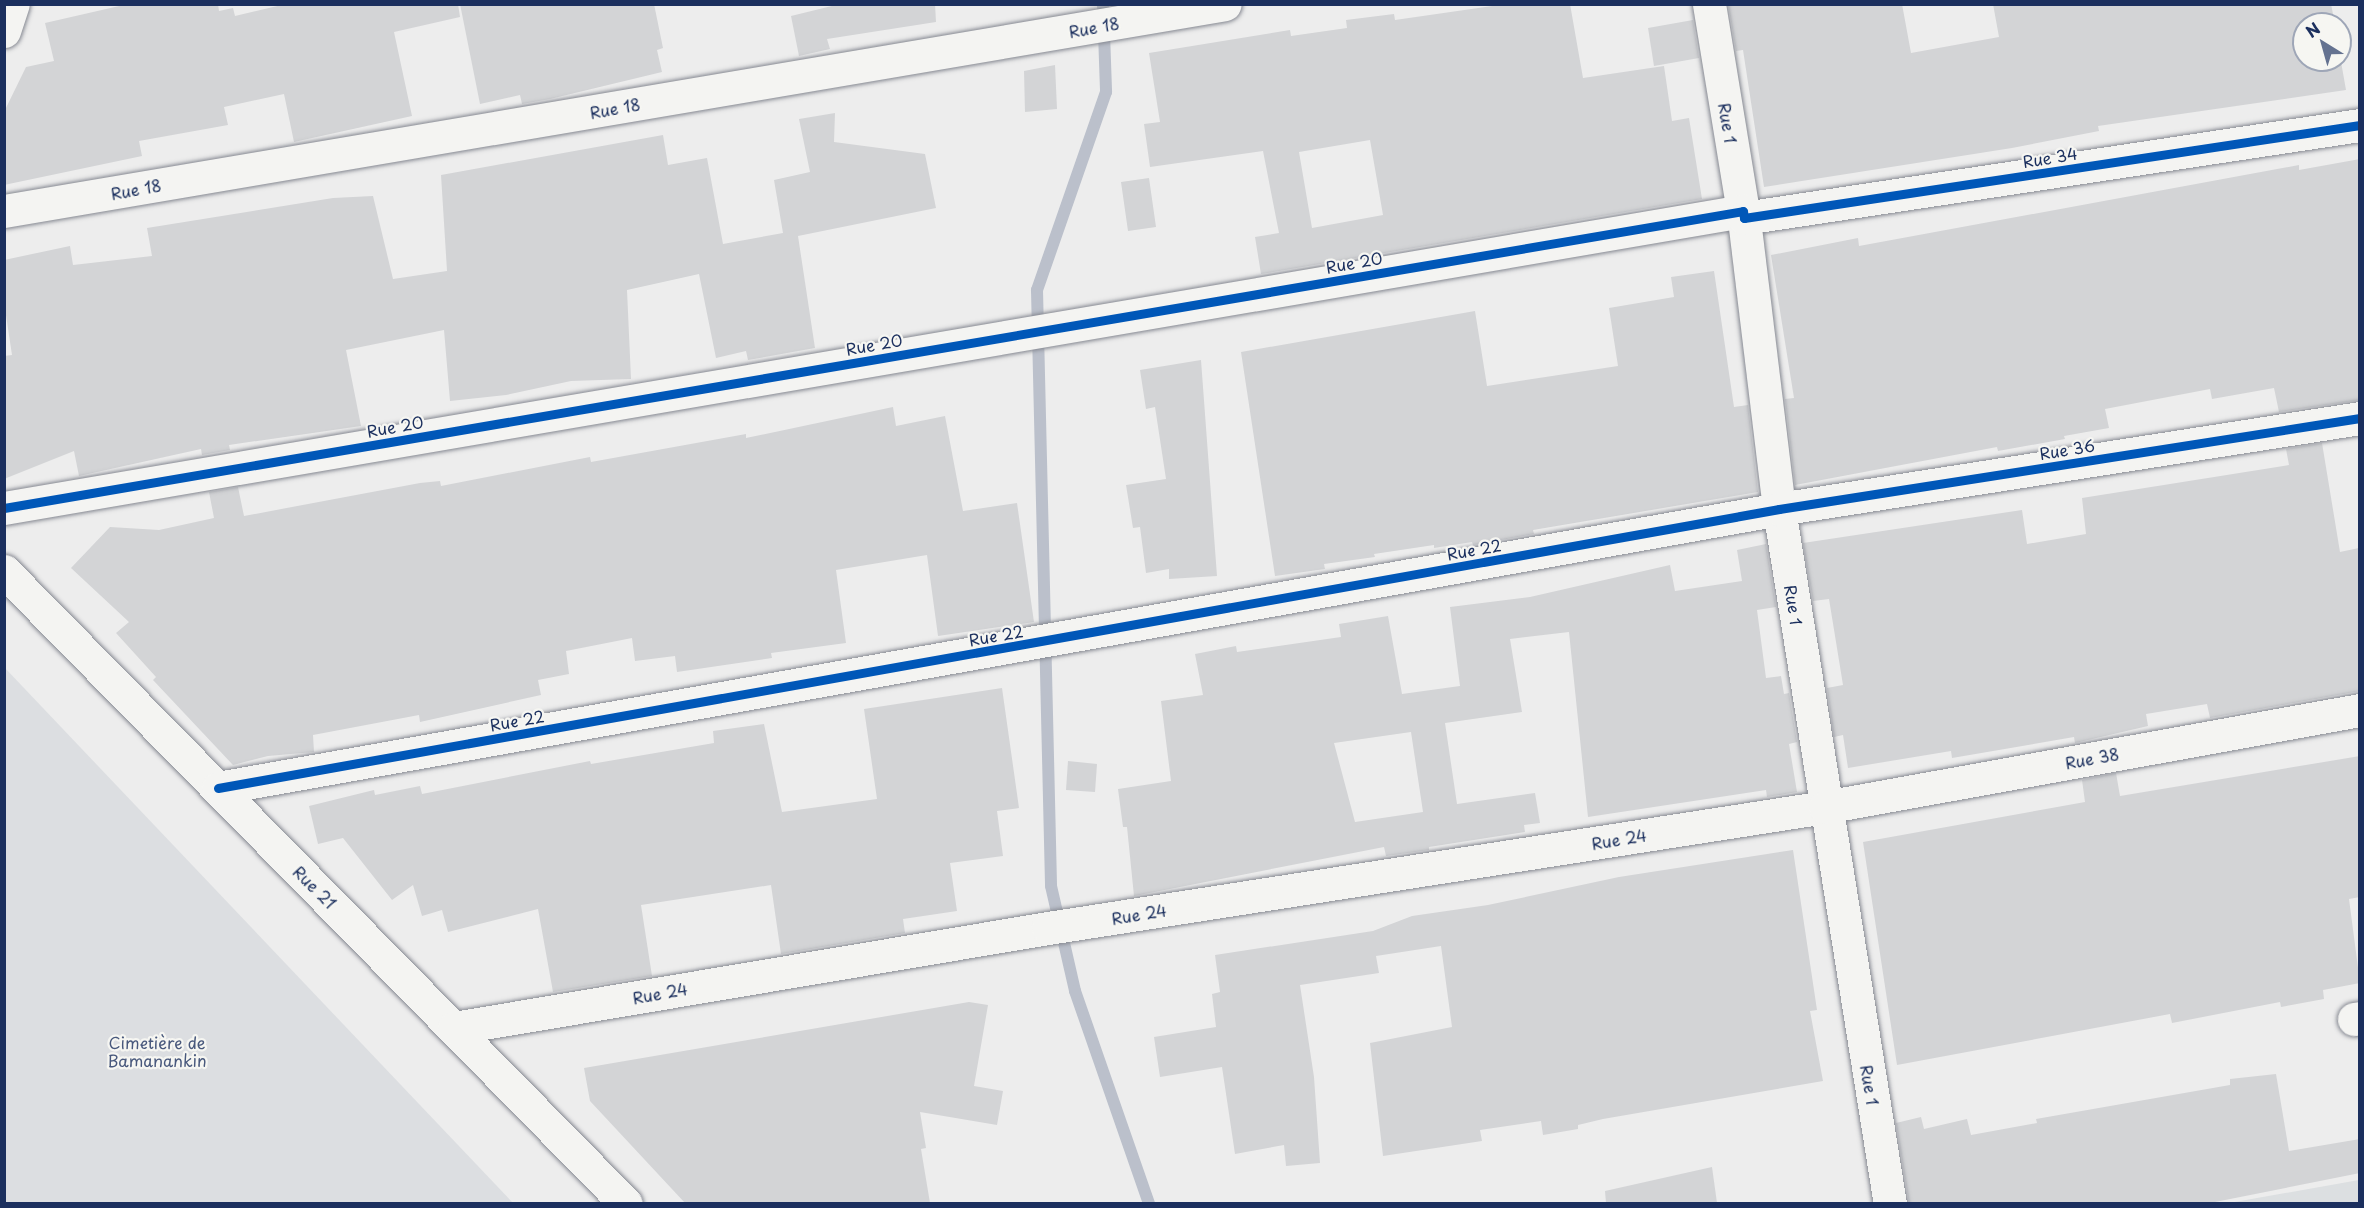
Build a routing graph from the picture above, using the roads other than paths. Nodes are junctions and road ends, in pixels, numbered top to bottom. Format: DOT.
graph roads {
  1 [pos="13,4"];
  2 [pos="1225,4"];
  3 [pos="1709,4"];
  4 [pos="4,31"];
  5 [pos="2360,125"];
  6 [pos="4,211"];
  7 [pos="1743,214"];
  8 [pos="2360,418"];
  9 [pos="4,508"];
  10 [pos="1779,509"];
  11 [pos="4,571"];
  12 [pos="2360,710"];
  13 [pos="218,788"];
  14 [pos="1826,807"];
  15 [pos="454,1028"];
  16 [pos="626,1203"];
  17 [pos="1890,1203"];
  1 -- 4 [label="street"];
  2 -- 6 [label="street, Rue 18"];
  3 -- 7 [label="street, Rue 1"];
  5 -- 7 [label="street, Rue 34"];
  7 -- 9 [label="street, Rue 20"];
  7 -- 10 [label="street, Rue 1"];
  8 -- 10 [label="street, Rue 36"];
  10 -- 13 [label="street, Rue 22"];
  10 -- 14 [label="street, Rue 1"];
  11 -- 13 [label="street, Rue 21"];
  12 -- 14 [label="street, Rue 38"];
  13 -- 15 [label="street, Rue 21"];
  14 -- 15 [label="street, Rue 24"];
  14 -- 17 [label="street, Rue 1"];
  15 -- 16 [label="street, Rue 21"];
}
